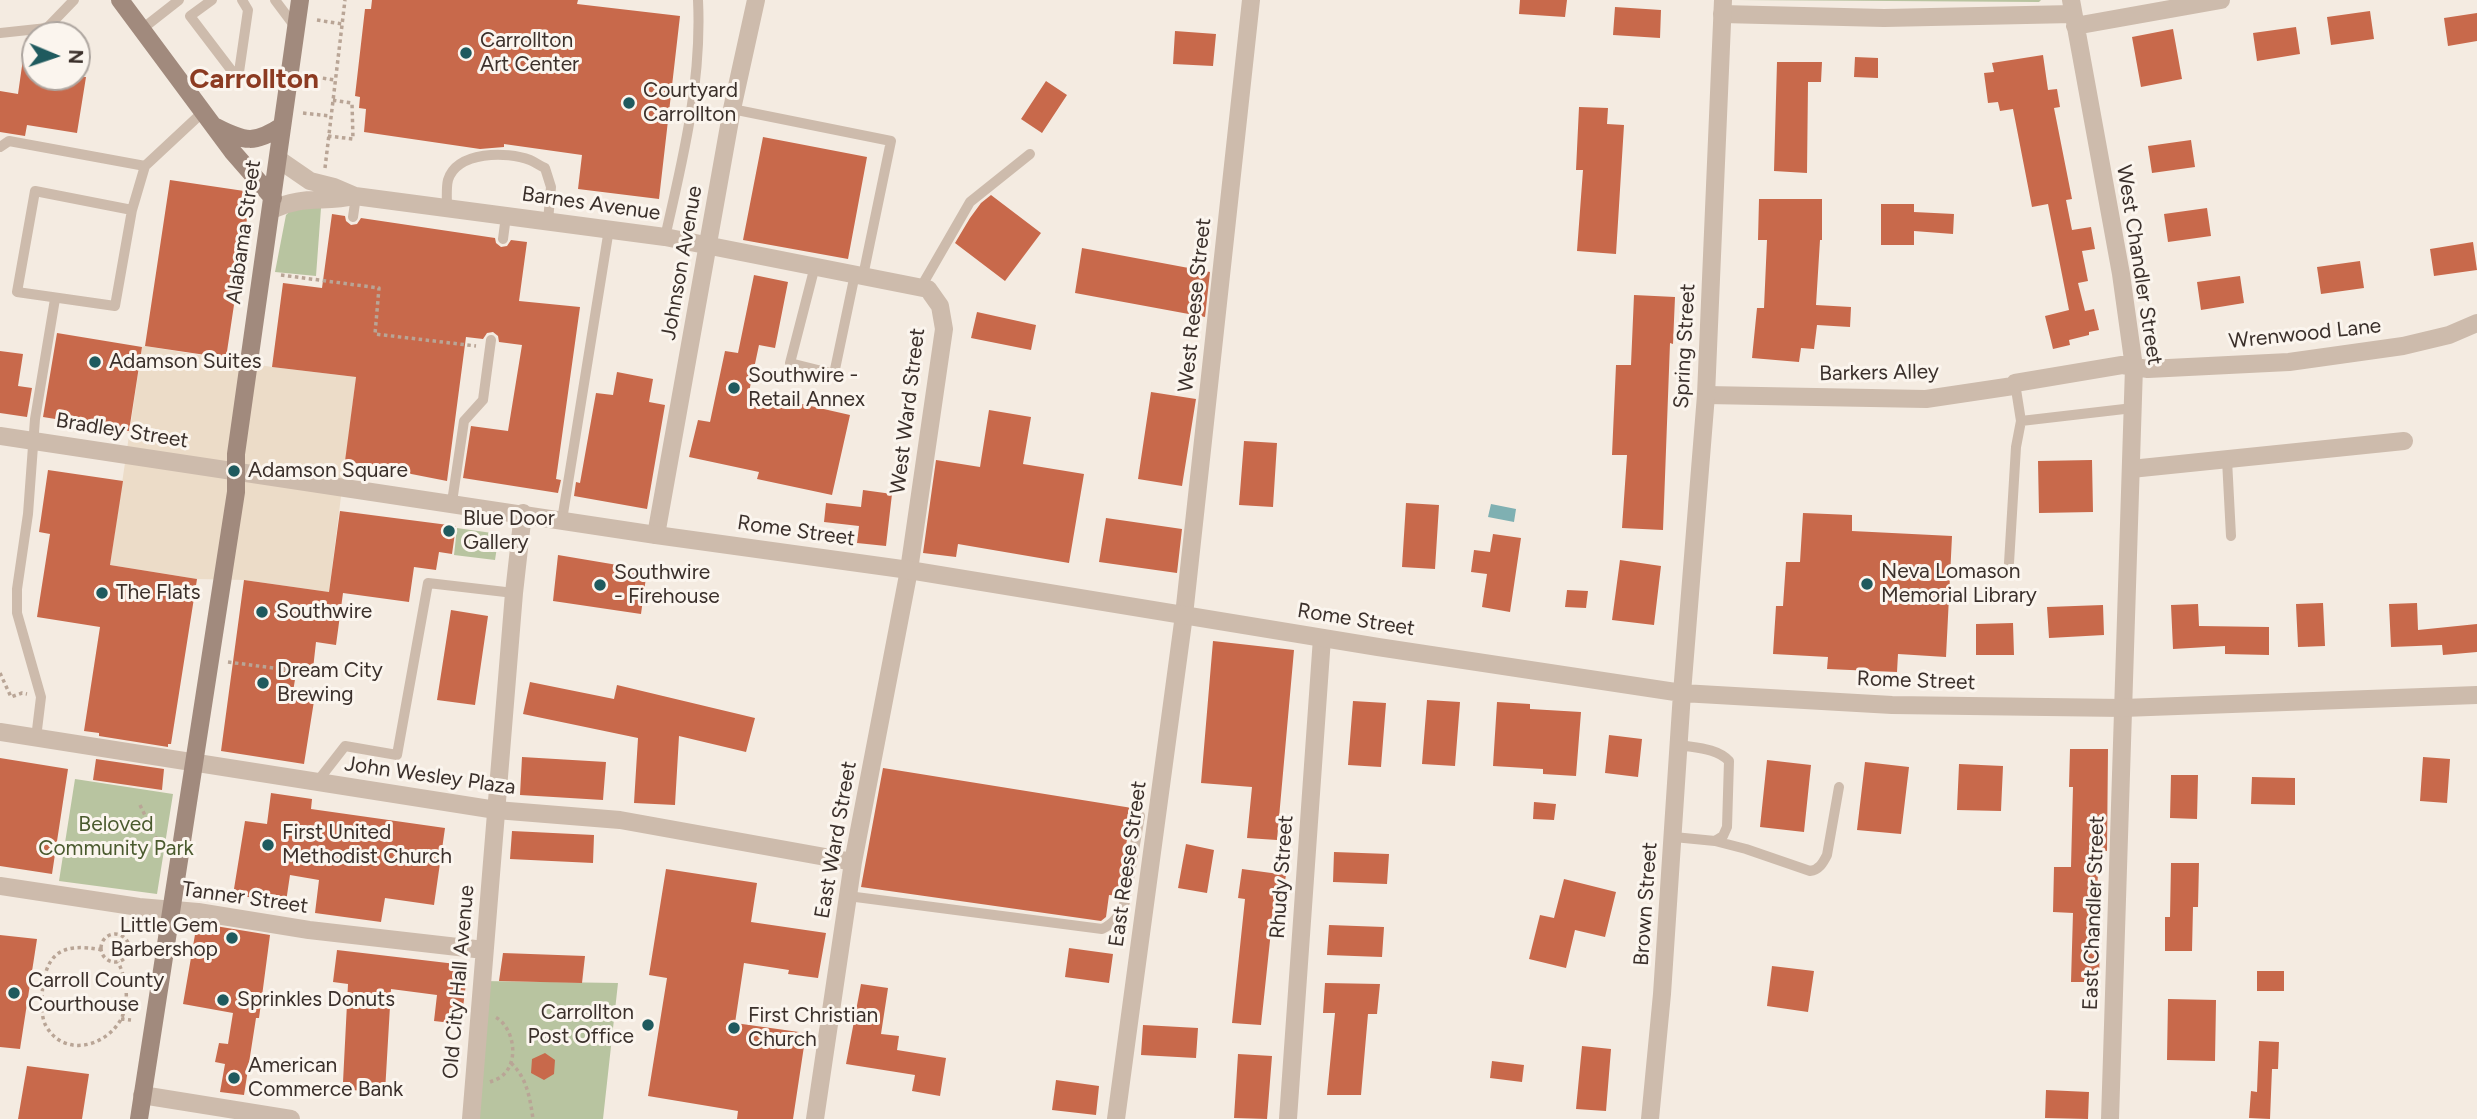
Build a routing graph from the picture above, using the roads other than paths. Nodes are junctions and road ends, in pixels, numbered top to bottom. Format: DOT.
graph roads {
  1 [pos="74,0"];
  2 [pos="120,0"];
  3 [pos="179,0"];
  4 [pos="212,0"];
  5 [pos="242,0"];
  6 [pos="275,0"];
  7 [pos="300,0"];
  8 [pos="698,0"];
  9 [pos="756,0"];
  10 [pos="1251,0"];
  11 [pos="2221,0"];
  12 [pos="1723,7"];
  13 [pos="2073,13"];
  14 [pos="296,28"];
  15 [pos="142,29"];
  16 [pos="0,33"];
  17 [pos="732,109"];
  18 [pos="204,111"];
  19 [pos="282,126"];
  20 [pos="216,127"];
  21 [pos="0,147"];
  22 [pos="1030,154"];
  23 [pos="278,159"];
  24 [pos="145,166"];
  25 [pos="356,196"];
  26 [pos="272,204"];
  27 [pos="447,208"];
  28 [pos="132,210"];
  29 [pos="506,216"];
  30 [pos="353,217"];
  31 [pos="548,221"];
  32 [pos="609,229"];
  33 [pos="666,237"];
  34 [pos="503,239"];
  35 [pos="709,246"];
  36 [pos="817,267"];
  37 [pos="859,275"];
  38 [pos="921,288"];
  39 [pos="55,299"];
  40 [pos="2477,323"];
  41 [pos="490,344"];
  42 [pos="2134,368"];
  43 [pos="2015,383"];
  44 [pos="1706,395"];
  45 [pos="2133,408"];
  46 [pos="2021,421"];
  47 [pos="0,436"];
  48 [pos="34,441"];
  49 [pos="2404,441"];
  50 [pos="2227,460"];
  51 [pos="2131,469"];
  52 [pos="236,471"];
  53 [pos="452,502"];
  54 [pos="523,513"];
  55 [pos="562,520"];
  56 [pos="656,535"];
  57 [pos="2231,536"];
  58 [pos="2009,563"];
  59 [pos="909,570"];
  60 [pos="514,593"];
  61 [pos="1184,615"];
  62 [pos="1322,638"];
  63 [pos="1682,693"];
  64 [pos="2477,695"];
  65 [pos="2123,708"];
  66 [pos="0,732"];
  67 [pos="36,738"];
  68 [pos="1679,745"];
  69 [pos="195,763"];
  70 [pos="317,782"];
  71 [pos="1839,787"];
  72 [pos="496,810"];
  73 [pos="1140,816"];
  74 [pos="1674,837"];
  75 [pos="1715,841"];
  76 [pos="853,862"];
  77 [pos="0,886"];
  78 [pos="848,896"];
  79 [pos="170,910"];
  80 [pos="485,950"];
  81 [pos="142,1095"];
  82 [pos="139,1119"];
  83 [pos="291,1119"];
  84 [pos="471,1119"];
  85 [pos="816,1119"];
  86 [pos="1116,1119"];
  87 [pos="1289,1119"];
  88 [pos="1650,1119"];
  89 [pos="2110,1119"];
  1 -- 16 [label="lane"];
  2 -- 15 [label="main road"];
  3 -- 15 [label="lane"];
  4 -- 5 [label="lane"];
  6 -- 14 [label="lane"];
  7 -- 14 [label="main road, Alabama Street"];
  8 -- 33 [label="lane"];
  9 -- 17 [label="street, Johnson Avenue"];
  10 -- 61 [label="street, West Reese Street"];
  11 -- 13 [label="street"];
  12 -- 13 [label="street"];
  12 -- 44 [label="street, Spring Street"];
  13 -- 42 [label="street, West Chandler Street"];
  14 -- 19 [label="main road, Alabama Street"];
  15 -- 18 [label="main road"];
  17 -- 35 [label="street, Johnson Avenue"];
  17 -- 37 [label="lane"];
  18 -- 20 [label="main road"];
  18 -- 24 [label="lane"];
  19 -- 20 [label="main road"];
  19 -- 23 [label="main road, Alabama Street"];
  20 -- 26 [label="main road"];
  21 -- 24 [label="lane"];
  22 -- 38 [label="lane"];
  23 -- 25 [label="street"];
  23 -- 26 [label="main road, Alabama Street"];
  24 -- 28 [label="lane"];
  25 -- 26 [label="street"];
  25 -- 27 [label="street, Barnes Avenue"];
  25 -- 30 [label="lane"];
  26 -- 52 [label="main road, Alabama Street"];
  27 -- 29 [label="street, Barnes Avenue"];
  27 -- 31 [label="lane"];
  28 -- 39 [label="lane"];
  28 -- 39 [label="lane"];
  29 -- 31 [label="street, Barnes Avenue"];
  29 -- 34 [label="lane"];
  31 -- 32 [label="street, Barnes Avenue"];
  32 -- 33 [label="street, Barnes Avenue"];
  32 -- 55 [label="lane"];
  33 -- 35 [label="street, Barnes Avenue"];
  35 -- 36 [label="street, Barnes Avenue"];
  35 -- 56 [label="street, Johnson Avenue"];
  36 -- 37 [label="street"];
  36 -- 37 [label="lane"];
  37 -- 38 [label="street"];
  38 -- 59 [label="street, West Ward Street"];
  39 -- 48 [label="lane"];
  40 -- 42 [label="street, Wrenwood Lane"];
  41 -- 53 [label="lane"];
  42 -- 43 [label="street, Barkers Alley"];
  42 -- 45 [label="street, West Chandler Street"];
  43 -- 44 [label="street, Barkers Alley"];
  43 -- 46 [label="lane"];
  44 -- 63 [label="street, Spring Street"];
  45 -- 46 [label="lane"];
  45 -- 51 [label="street, West Chandler Street"];
  46 -- 58 [label="lane"];
  47 -- 48 [label="street, Bradley Street"];
  48 -- 52 [label="street, Bradley Street"];
  48 -- 67 [label="lane"];
  49 -- 50 [label="street"];
  50 -- 51 [label="street"];
  50 -- 57 [label="lane"];
  51 -- 65 [label="street, West Chandler Street"];
  52 -- 53 [label="street, Rome Street"];
  52 -- 69 [label="main road, Alabama Street"];
  53 -- 54 [label="street, Rome Street"];
  54 -- 55 [label="street, Rome Street"];
  54 -- 60 [label="street, Old City Hall Avenue"];
  55 -- 56 [label="street, Rome Street"];
  56 -- 59 [label="street, Rome Street"];
  59 -- 61 [label="street, Rome Street"];
  59 -- 76 [label="street, East Ward Street"];
  60 -- 70 [label="lane"];
  60 -- 72 [label="street, Old City Hall Avenue"];
  61 -- 62 [label="street, Rome Street"];
  61 -- 86 [label="street, East Reese Street"];
  62 -- 63 [label="street, Rome Street"];
  62 -- 87 [label="street, Rhudy Street"];
  63 -- 65 [label="street, Rome Street"];
  63 -- 68 [label="street, Brown Street"];
  64 -- 65 [label="street, Rome Street"];
  65 -- 89 [label="street, East Chandler Street"];
  66 -- 67 [label="street, John Wesley Plaza"];
  67 -- 69 [label="street, John Wesley Plaza"];
  68 -- 74 [label="street, Brown Street"];
  68 -- 75 [label="lane"];
  69 -- 70 [label="street, John Wesley Plaza"];
  69 -- 79 [label="main road, Alabama Street"];
  70 -- 72 [label="street, John Wesley Plaza"];
  71 -- 75 [label="lane"];
  72 -- 76 [label="street, John Wesley Plaza"];
  72 -- 80 [label="street, Old City Hall Avenue"];
  73 -- 78 [label="lane"];
  74 -- 75 [label="lane"];
  74 -- 88 [label="street, Brown Street"];
  76 -- 78 [label="street, East Ward Street"];
  77 -- 79 [label="street, Tanner Street"];
  78 -- 85 [label="street, East Ward Street"];
  79 -- 80 [label="street, Tanner Street"];
  79 -- 81 [label="main road, Alabama Street"];
  80 -- 84 [label="street, Old City Hall Avenue"];
  81 -- 82 [label="main road, Alabama Street"];
  81 -- 83 [label="street"];
}
